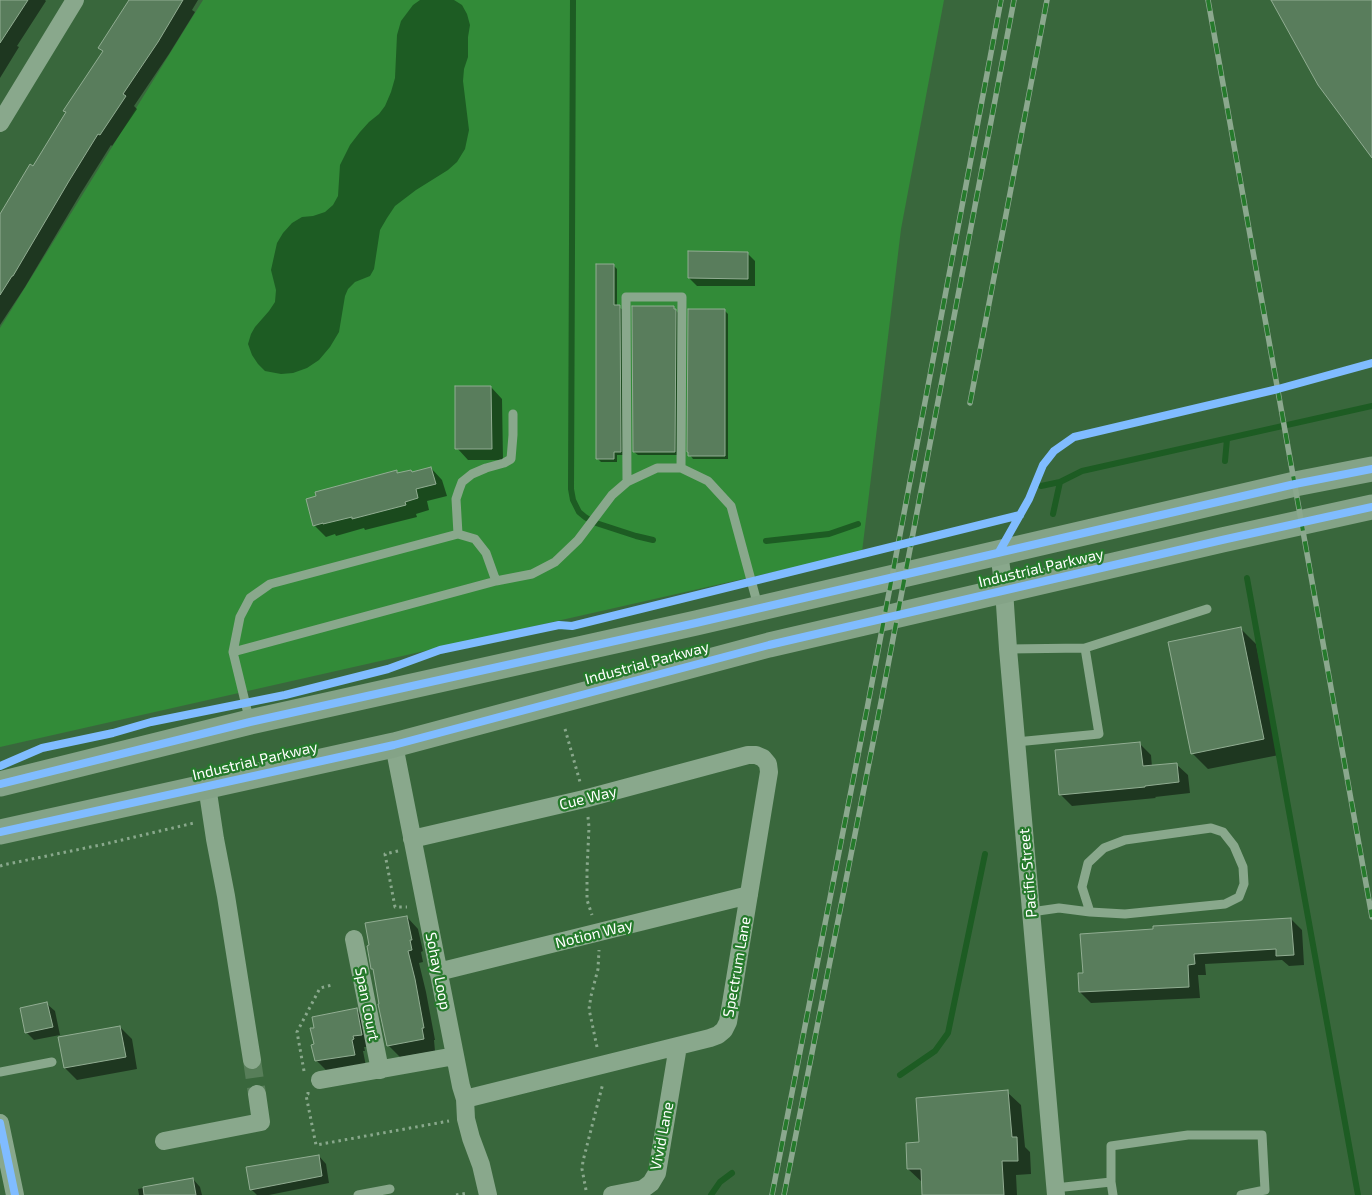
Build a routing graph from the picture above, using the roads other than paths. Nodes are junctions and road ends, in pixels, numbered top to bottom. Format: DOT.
graph roads {
  1 [pos="75,0"];
  2 [pos="0,123"];
  3 [pos="513,414"];
  4 [pos="681,468"];
  5 [pos="1372,469"];
  6 [pos="626,482"];
  7 [pos="1372,507"];
  8 [pos="458,534"];
  9 [pos="999,552"];
  10 [pos="496,582"];
  11 [pos="1004,590"];
  12 [pos="758,609"];
  13 [pos="1207,609"];
  14 [pos="1085,648"];
  15 [pos="1008,649"];
  16 [pos="233,652"];
  17 [pos="250,722"];
  18 [pos="1016,742"];
  19 [pos="394,745"];
  20 [pos="763,758"];
  21 [pos="0,784"];
  22 [pos="207,786"];
  23 [pos="0,832"];
  24 [pos="412,839"];
  25 [pos="749,895"];
  26 [pos="1031,912"];
  27 [pos="1090,912"];
  28 [pos="354,938"];
  29 [pos="438,972"];
  30 [pos="678,1046"];
  31 [pos="455,1056"];
  32 [pos="252,1060"];
  33 [pos="52,1062"];
  34 [pos="380,1070"];
  35 [pos="0,1072"];
  36 [pos="320,1080"];
  37 [pos="257,1094"];
  38 [pos="465,1098"];
  39 [pos="0,1123"];
  40 [pos="164,1141"];
  41 [pos="1111,1182"];
  42 [pos="390,1190"];
  43 [pos="1056,1192"];
  44 [pos="480,1194"];
  45 [pos="15,1195"];
  46 [pos="358,1195"];
  47 [pos="612,1195"];
  48 [pos="1113,1195"];
  49 [pos="1241,1195"];
  1 -- 2 [label="street"];
  3 -- 8 [label="lane"];
  4 -- 6 [label="lane"];
  4 -- 6 [label="lane"];
  4 -- 12 [label="lane"];
  5 -- 9 [label="main road, Industrial Parkway"];
  6 -- 10 [label="lane"];
  7 -- 11 [label="main road, Industrial Parkway"];
  8 -- 10 [label="lane"];
  8 -- 16 [label="lane"];
  9 -- 11 [label="street, Pacific Street"];
  9 -- 12 [label="main road, Industrial Parkway"];
  10 -- 16 [label="lane"];
  11 -- 15 [label="street, Pacific Street"];
  11 -- 19 [label="main road, Industrial Parkway"];
  12 -- 17 [label="main road, Industrial Parkway"];
  13 -- 14 [label="lane"];
  14 -- 15 [label="lane"];
  14 -- 18 [label="lane"];
  15 -- 18 [label="street, Pacific Street"];
  16 -- 17 [label="lane"];
  17 -- 21 [label="main road, Industrial Parkway"];
  18 -- 26 [label="street, Pacific Street"];
  19 -- 22 [label="main road, Industrial Parkway"];
  19 -- 24 [label="street, Sohay Loop"];
  20 -- 24 [label="street, Cue Way"];
  20 -- 25 [label="street, Spectrum Lane"];
  22 -- 23 [label="main road, Industrial Parkway"];
  22 -- 32 [label="street"];
  24 -- 29 [label="street, Sohay Loop"];
  25 -- 29 [label="street, Notion Way"];
  25 -- 30 [label="street, Spectrum Lane"];
  26 -- 27 [label="lane"];
  26 -- 43 [label="street, Pacific Street"];
  27 -- 27 [label="lane"];
  28 -- 34 [label="street, Span Court"];
  29 -- 31 [label="street, Sohay Loop"];
  30 -- 38 [label="street, Spectrum Lane"];
  30 -- 47 [label="street, Vivid Lane"];
  31 -- 34 [label="street"];
  31 -- 38 [label="street, Sohay Loop"];
  33 -- 35 [label="lane"];
  34 -- 36 [label="street"];
  37 -- 40 [label="street"];
  38 -- 44 [label="street, Sohay Loop"];
  39 -- 45 [label="street"];
  41 -- 43 [label="lane"];
  41 -- 48 [label="lane"];
  41 -- 49 [label="lane"];
  42 -- 46 [label="lane"];
}
